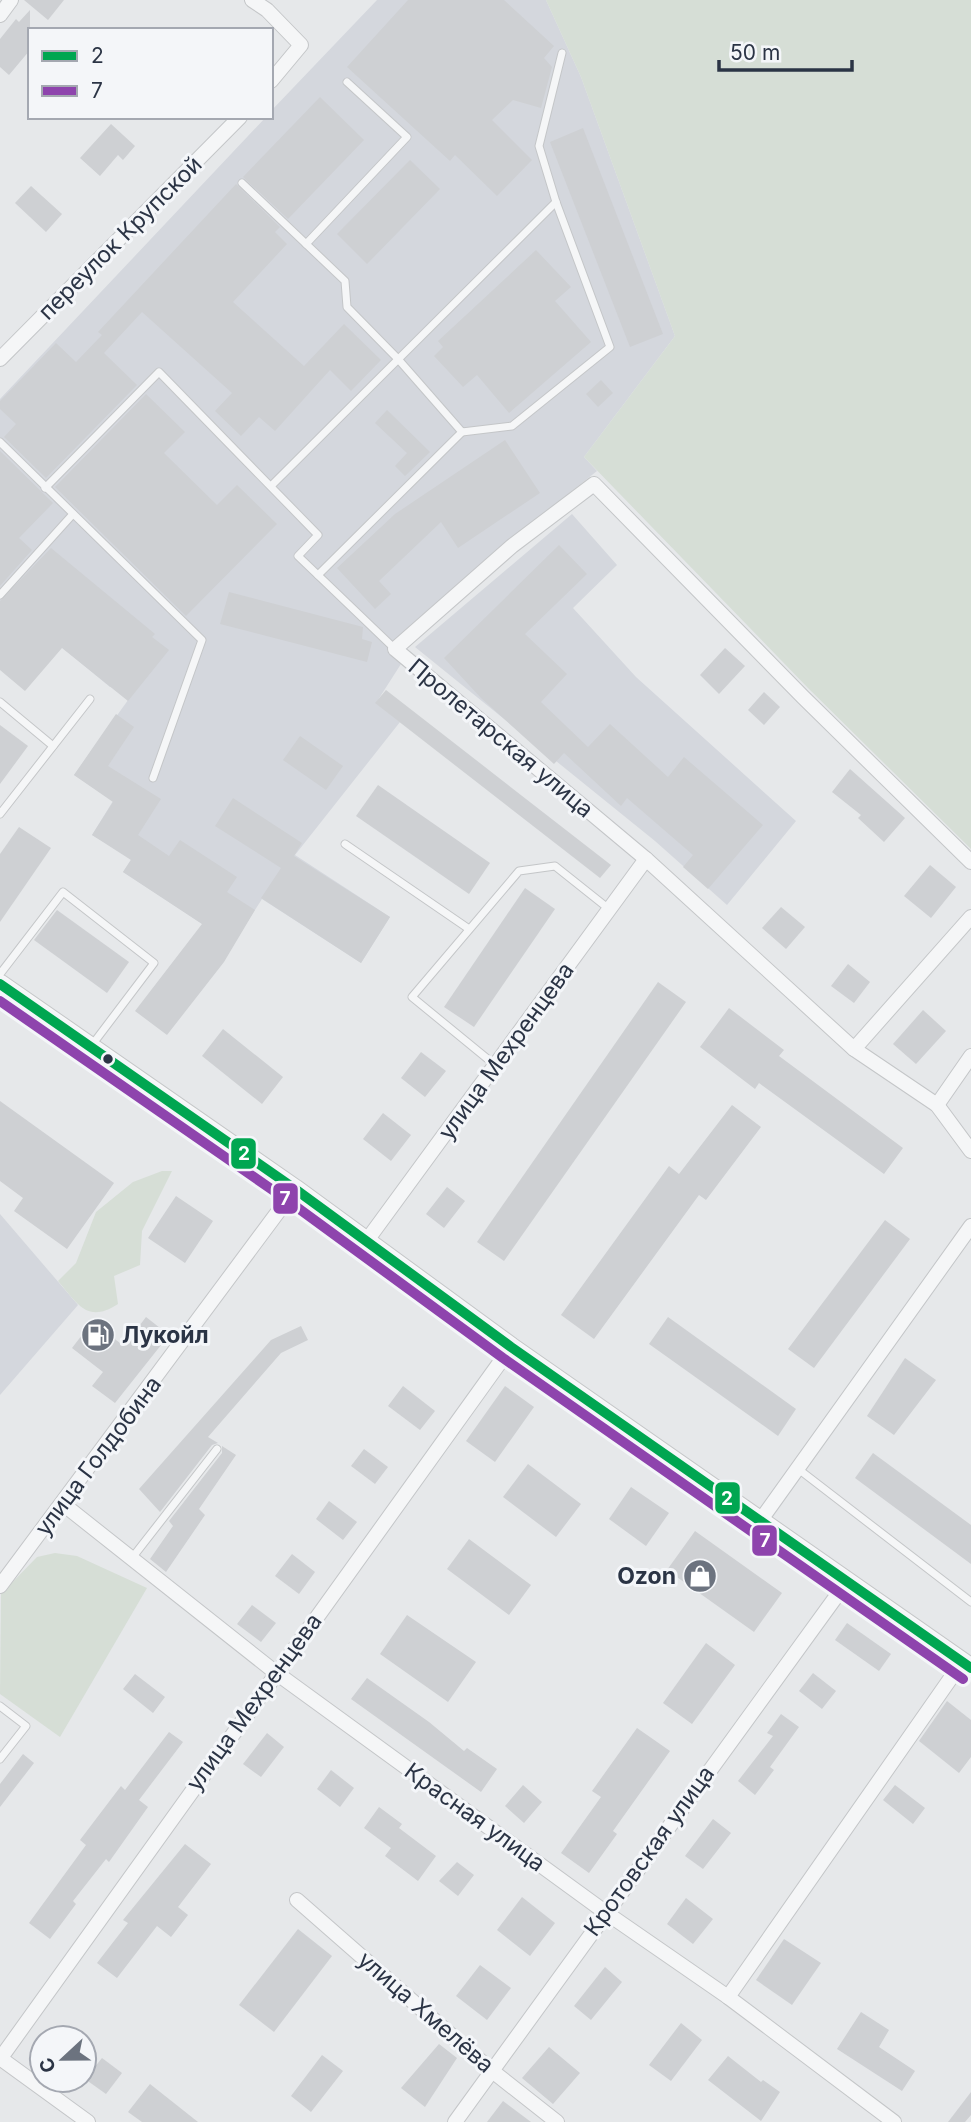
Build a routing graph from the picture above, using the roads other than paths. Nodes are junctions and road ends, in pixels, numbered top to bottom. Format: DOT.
graph roads {
  1 [pos="11,0"];
  2 [pos="252,0"];
  3 [pos="0,15"];
  4 [pos="562,53"];
  5 [pos="273,79"];
  6 [pos="347,82"];
  7 [pos="238,119"];
  8 [pos="242,183"];
  9 [pos="556,202"];
  10 [pos="306,244"];
  11 [pos="0,359"];
  12 [pos="398,359"];
  13 [pos="462,432"];
  14 [pos="0,442"];
  15 [pos="271,486"];
  16 [pos="45,488"];
  17 [pos="72,514"];
  18 [pos="318,575"];
  19 [pos="0,595"];
  20 [pos="395,649"];
  21 [pos="90,699"];
  22 [pos="0,702"];
  23 [pos="53,746"];
  24 [pos="153,778"];
  25 [pos="0,814"];
  26 [pos="345,844"];
  27 [pos="646,859"];
  28 [pos="971,862"];
  29 [pos="609,909"];
  30 [pos="971,917"];
  31 [pos="469,929"];
  32 [pos="0,974"];
  33 [pos="0,984"];
  34 [pos="91,1047"];
  35 [pos="853,1049"];
  36 [pos="971,1056"];
  37 [pos="495,1065"];
  38 [pos="937,1105"];
  39 [pos="971,1151"];
  40 [pos="295,1189"];
  41 [pos="971,1226"];
  42 [pos="365,1243"];
  43 [pos="511,1348"];
  44 [pos="217,1449"];
  45 [pos="797,1468"];
  46 [pos="63,1504"];
  47 [pos="760,1521"];
  48 [pos="132,1558"];
  49 [pos="846,1583"];
  50 [pos="0,1586"];
  51 [pos="971,1602"];
  52 [pos="966,1665"];
  53 [pos="275,1672"];
  54 [pos="0,1706"];
  55 [pos="0,1759"];
  56 [pos="297,1900"];
  57 [pos="605,1912"];
  58 [pos="728,1997"];
  59 [pos="0,2058"];
  60 [pos="491,2070"];
  61 [pos="88,2122"];
  62 [pos="455,2122"];
  63 [pos="557,2122"];
  64 [pos="894,2122"];
  1 -- 3 [label="street"];
  2 -- 5 [label="street"];
  4 -- 9 [label="lane"];
  6 -- 10 [label="lane"];
  7 -- 11 [label="street, переулок Крупской"];
  8 -- 10 [label="lane"];
  9 -- 12 [label="lane"];
  9 -- 13 [label="lane"];
  10 -- 12 [label="lane"];
  12 -- 13 [label="lane"];
  12 -- 15 [label="lane"];
  13 -- 18 [label="lane"];
  14 -- 16 [label="lane"];
  15 -- 16 [label="lane"];
  15 -- 18 [label="lane"];
  16 -- 17 [label="lane"];
  17 -- 19 [label="lane"];
  17 -- 24 [label="lane"];
  18 -- 20 [label="lane"];
  20 -- 27 [label="street, Пролетарская улица"];
  20 -- 28 [label="street, Пролетарская улица"];
  21 -- 23 [label="lane"];
  22 -- 23 [label="lane"];
  23 -- 25 [label="lane"];
  26 -- 31 [label="lane"];
  27 -- 29 [label="street, улица Мехренцева"];
  27 -- 35 [label="street, Пролетарская улица"];
  29 -- 31 [label="lane"];
  29 -- 37 [label="street, улица Мехренцева"];
  30 -- 35 [label="street"];
  31 -- 37 [label="lane"];
  32 -- 34 [label="lane"];
  33 -- 34 [label="main road"];
  34 -- 40 [label="main road"];
  35 -- 38 [label="street, Пролетарская улица"];
  36 -- 38 [label="street"];
  37 -- 42 [label="street, улица Мехренцева"];
  38 -- 39 [label="street, Пролетарская улица"];
  40 -- 42 [label="main road"];
  40 -- 46 [label="street, улица Голдобина"];
  41 -- 45 [label="street"];
  42 -- 43 [label="main road"];
  43 -- 47 [label="main road"];
  43 -- 53 [label="street, улица Мехренцева"];
  44 -- 48 [label="lane"];
  45 -- 47 [label="street"];
  45 -- 51 [label="lane"];
  46 -- 48 [label="street, Красная улица"];
  46 -- 50 [label="street, улица Голдобина"];
  47 -- 49 [label="main road"];
  48 -- 53 [label="street, Красная улица"];
  49 -- 52 [label="main road"];
  49 -- 57 [label="street, Кротовская улица"];
  52 -- 58 [label="street"];
  53 -- 57 [label="street, Красная улица"];
  53 -- 59 [label="street, улица Мехренцева"];
  54 -- 55 [label="lane"];
  56 -- 60 [label="street, улица Хмелёва"];
  57 -- 58 [label="street, Красная улица"];
  57 -- 60 [label="street, Кротовская улица"];
  58 -- 64 [label="street, Красная улица"];
  59 -- 61 [label="street"];
  60 -- 62 [label="street, Кротовская улица"];
  60 -- 63 [label="street, улица Хмелёва"];
}
